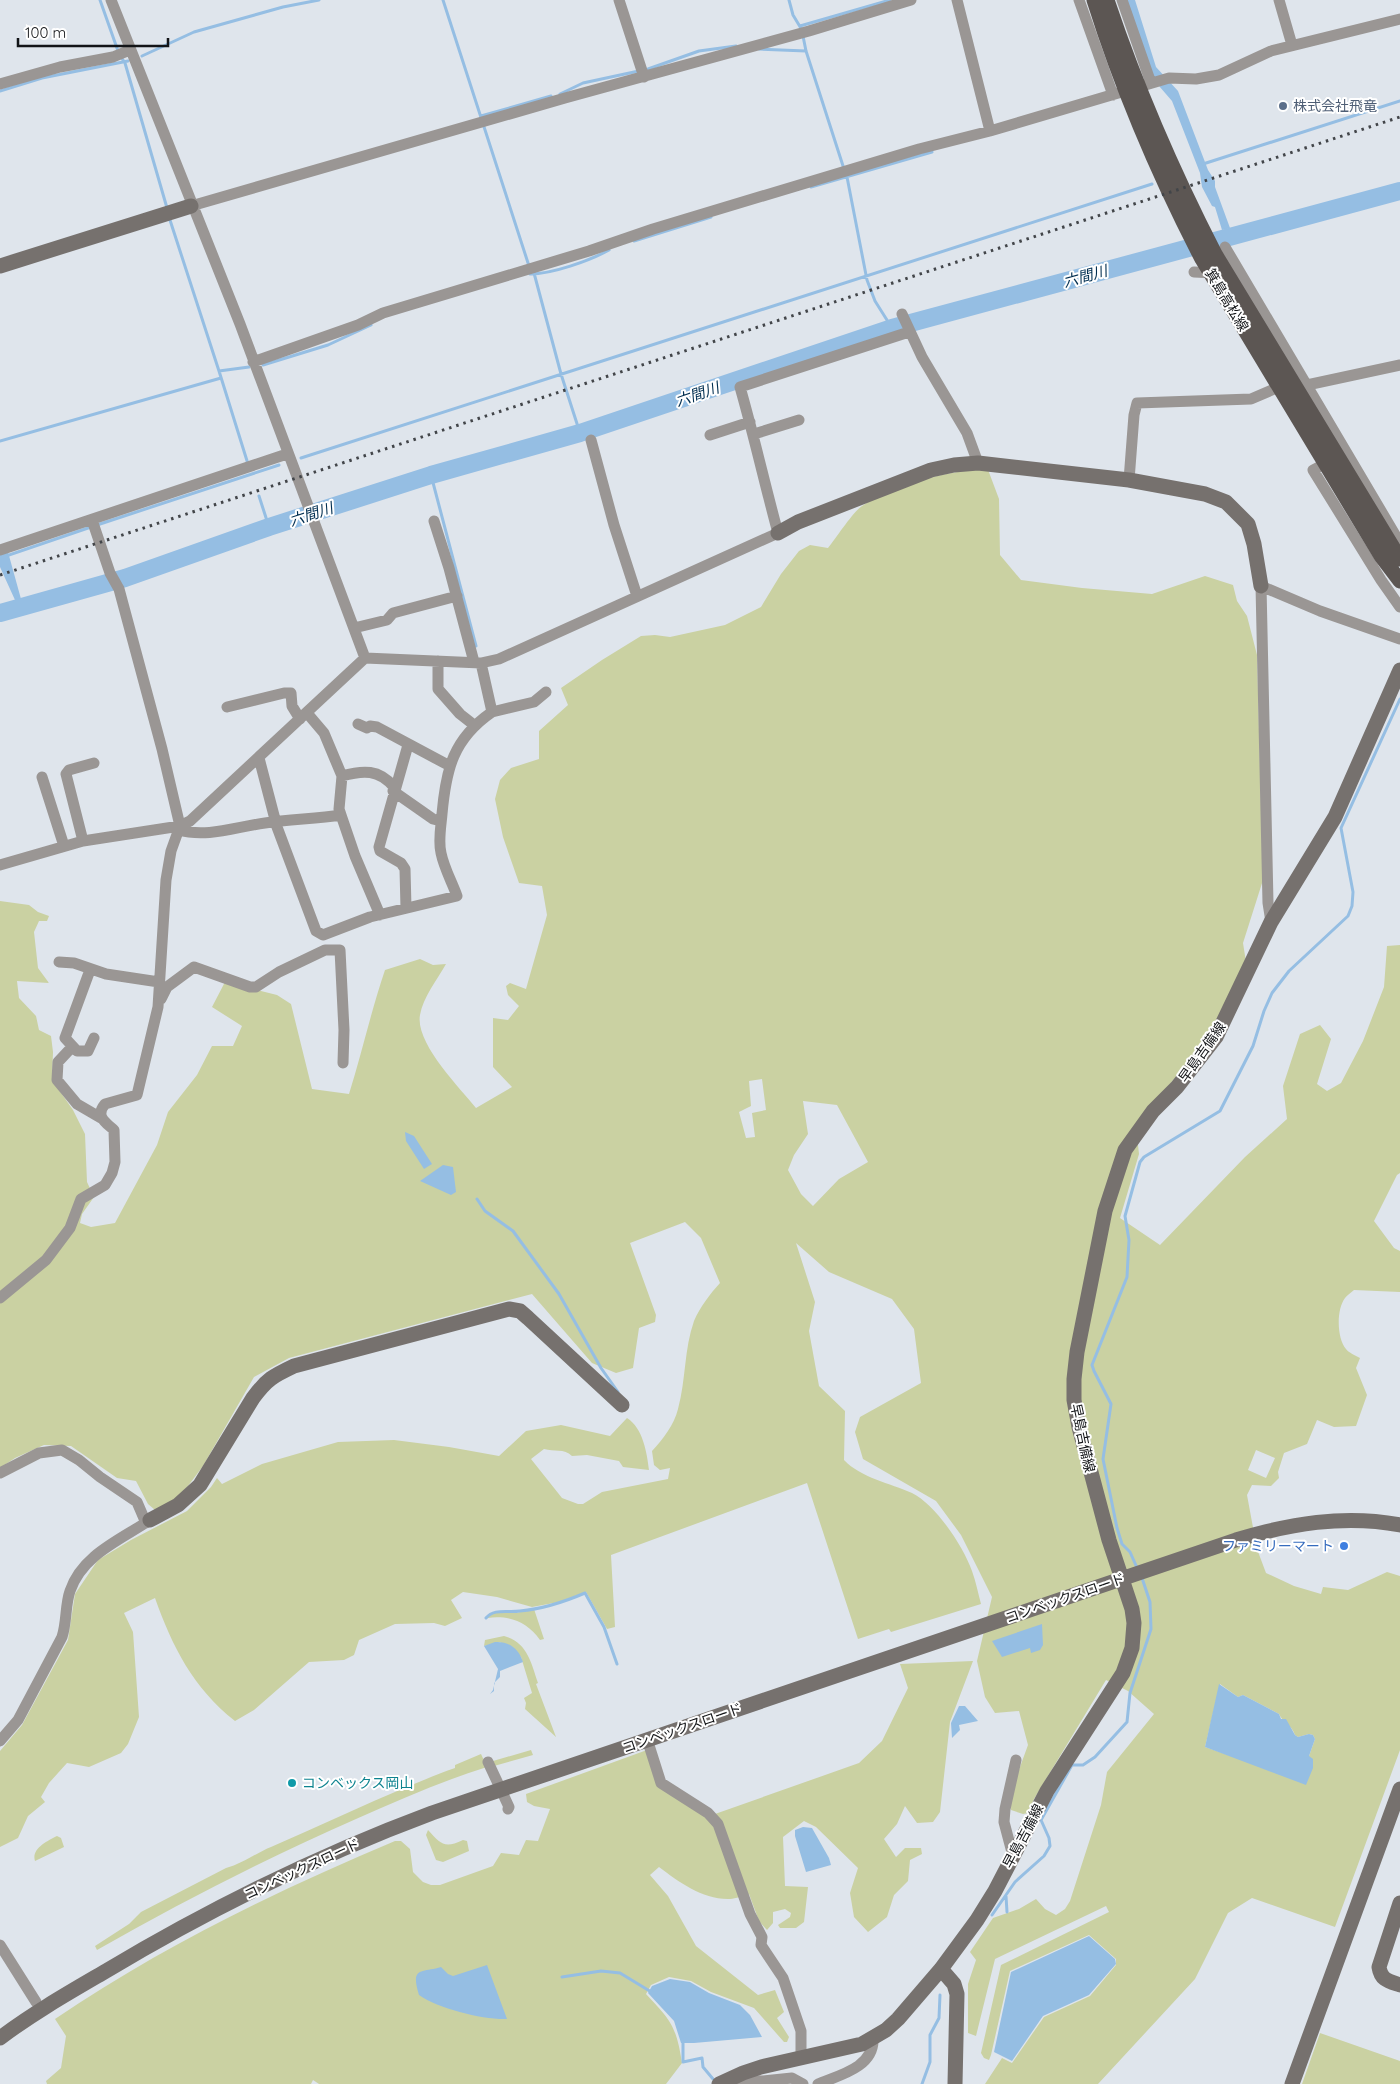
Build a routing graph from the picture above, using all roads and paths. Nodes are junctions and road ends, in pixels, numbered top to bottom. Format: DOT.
graph roads {
  1 [pos="111,0"];
  2 [pos="620,0"];
  3 [pos="911,0"];
  4 [pos="956,0"];
  5 [pos="1079,0"];
  6 [pos="1094,0"];
  7 [pos="1107,0"];
  8 [pos="1122,0"];
  9 [pos="1279,0"];
  10 [pos="1400,19"];
  11 [pos="1292,45"];
  12 [pos="122,53"];
  13 [pos="643,73"];
  14 [pos="0,84"];
  15 [pos="1136,86"];
  16 [pos="990,131"];
  17 [pos="192,206"];
  18 [pos="1224,247"];
  19 [pos="0,266"];
  20 [pos="1194,272"];
  21 [pos="1240,273"];
  22 [pos="902,314"];
  23 [pos="909,332"];
  24 [pos="253,362"];
  25 [pos="1400,365"];
  26 [pos="1307,385"];
  27 [pos="799,420"];
  28 [pos="750,422"];
  29 [pos="754,434"];
  30 [pos="710,435"];
  31 [pos="591,440"];
  32 [pos="1346,452"];
  33 [pos="288,454"];
  34 [pos="978,463"];
  35 [pos="1129,480"];
  36 [pos="434,521"];
  37 [pos="93,524"];
  38 [pos="778,533"];
  39 [pos="1400,543"];
  40 [pos="0,550"];
  41 [pos="1400,559"];
  42 [pos="1400,581"];
  43 [pos="1261,586"];
  44 [pos="457,596"];
  45 [pos="637,596"];
  46 [pos="1400,607"];
  47 [pos="354,628"];
  48 [pos="1400,639"];
  49 [pos="365,658"];
  50 [pos="438,661"];
  51 [pos="478,662"];
  52 [pos="1400,670"];
  53 [pos="546,692"];
  54 [pos="227,707"];
  55 [pos="492,712"];
  56 [pos="304,716"];
  57 [pos="358,724"];
  58 [pos="474,725"];
  59 [pos="408,745"];
  60 [pos="259,758"];
  61 [pos="94,763"];
  62 [pos="450,766"];
  63 [pos="342,776"];
  64 [pos="42,777"];
  65 [pos="394,789"];
  66 [pos="341,815"];
  67 [pos="276,821"];
  68 [pos="441,821"];
  69 [pos="179,828"];
  70 [pos="83,841"];
  71 [pos="64,846"];
  72 [pos="0,865"];
  73 [pos="406,908"];
  74 [pos="380,914"];
  75 [pos="1271,922"];
  76 [pos="316,932"];
  77 [pos="325,950"];
  78 [pos="59,962"];
  79 [pos="90,970"];
  80 [pos="159,982"];
  81 [pos="158,1008"];
  82 [pos="94,1038"];
  83 [pos="72,1047"];
  84 [pos="343,1063"];
  85 [pos="101,1118"];
  86 [pos="0,1298"];
  87 [pos="622,1405"];
  88 [pos="0,1473"];
  89 [pos="1400,1515"];
  90 [pos="148,1522"];
  91 [pos="1400,1525"];
  92 [pos="1234,1536"];
  93 [pos="1042,1601"];
  94 [pos="646,1740"];
  95 [pos="0,1741"];
  96 [pos="1016,1760"];
  97 [pos="488,1762"];
  98 [pos="1400,1789"];
  99 [pos="509,1808"];
  100 [pos="1012,1856"];
  101 [pos="1400,1903"];
  102 [pos="0,1945"];
  103 [pos="941,1969"];
  104 [pos="1400,1985"];
  105 [pos="36,2002"];
  106 [pos="0,2026"];
  107 [pos="0,2038"];
  108 [pos="873,2039"];
  109 [pos="801,2058"];
  110 [pos="722,2082"];
  111 [pos="803,2084"];
  112 [pos="818,2084"];
  113 [pos="954,2084"];
  114 [pos="1292,2084"];
  1 -- 12 [label="street"];
  2 -- 13 [label="street"];
  3 -- 13 [label="street"];
  4 -- 16 [label="street"];
  5 -- 15 [label="street"];
  6 -- 15 [label="main road, 箕島高松線"];
  7 -- 15 [label="main road, 箕島高松線"];
  8 -- 15 [label="street"];
  9 -- 11 [label="street"];
  10 -- 11 [label="street"];
  11 -- 15 [label="street"];
  12 -- 14 [label="street"];
  12 -- 17 [label="street"];
  13 -- 17 [label="street"];
  15 -- 16 [label="street"];
  15 -- 41 [label="main road, 箕島高松線"];
  15 -- 42 [label="main road, 箕島高松線"];
  16 -- 24 [label="street"];
  17 -- 19 [label="street"];
  17 -- 24 [label="street"];
  18 -- 21 [label="street"];
  20 -- 21 [label="street"];
  21 -- 26 [label="street"];
  22 -- 23 [label="street"];
  23 -- 28 [label="street"];
  23 -- 34 [label="street"];
  24 -- 33 [label="street"];
  25 -- 26 [label="street"];
  26 -- 32 [label="street"];
  26 -- 35 [label="street"];
  27 -- 29 [label="street"];
  28 -- 29 [label="street"];
  28 -- 30 [label="street"];
  29 -- 38 [label="street"];
  31 -- 45 [label="street"];
  32 -- 39 [label="street"];
  32 -- 46 [label="street"];
  33 -- 37 [label="street"];
  33 -- 47 [label="street"];
  34 -- 35 [label="street"];
  34 -- 38 [label="street"];
  35 -- 43 [label="street"];
  36 -- 44 [label="street"];
  37 -- 40 [label="street"];
  37 -- 69 [label="street"];
  38 -- 45 [label="street"];
  43 -- 48 [label="street"];
  43 -- 75 [label="street"];
  44 -- 47 [label="street"];
  44 -- 51 [label="street"];
  45 -- 51 [label="street"];
  47 -- 49 [label="street"];
  49 -- 50 [label="street"];
  49 -- 56 [label="street"];
  50 -- 51 [label="street"];
  50 -- 58 [label="street"];
  51 -- 55 [label="street"];
  52 -- 75 [label="street, 早島吉備線"];
  53 -- 55 [label="street"];
  54 -- 56 [label="street"];
  55 -- 58 [label="street"];
  56 -- 60 [label="street"];
  56 -- 63 [label="street"];
  57 -- 59 [label="street"];
  58 -- 62 [label="street"];
  59 -- 62 [label="street"];
  59 -- 65 [label="street"];
  60 -- 67 [label="street"];
  60 -- 69 [label="street"];
  61 -- 70 [label="street"];
  62 -- 68 [label="street"];
  63 -- 65 [label="street"];
  63 -- 66 [label="street"];
  64 -- 71 [label="street"];
  65 -- 68 [label="street"];
  65 -- 73 [label="street"];
  66 -- 67 [label="street"];
  66 -- 74 [label="street"];
  67 -- 69 [label="street"];
  67 -- 76 [label="street"];
  68 -- 73 [label="street"];
  69 -- 70 [label="street"];
  69 -- 80 [label="street"];
  70 -- 71 [label="street"];
  71 -- 72 [label="street"];
  73 -- 74 [label="street"];
  74 -- 76 [label="street"];
  75 -- 100 [label="street, 早島吉備線"];
  76 -- 77 [label="street"];
  77 -- 81 [label="street"];
  77 -- 84 [label="street"];
  78 -- 79 [label="street"];
  79 -- 80 [label="street"];
  79 -- 83 [label="street"];
  80 -- 81 [label="street"];
  81 -- 85 [label="street"];
  82 -- 83 [label="street"];
  83 -- 85 [label="street"];
  85 -- 86 [label="street"];
  87 -- 90 [label="street"];
  88 -- 90 [label="street"];
  89 -- 92 [label="street, コンベックスロード"];
  90 -- 95 [label="street"];
  91 -- 92 [label="street, コンベックスロード"];
  92 -- 93 [label="street, コンベックスロード"];
  93 -- 94 [label="street, コンベックスロード"];
  93 -- 105 [label="street, コンベックスロード"];
  94 -- 107 [label="street, コンベックスロード"];
  94 -- 109 [label="street"];
  96 -- 100 [label="street"];
  97 -- 99 [label="street"];
  98 -- 114 [label="street"];
  100 -- 103 [label="street, 早島吉備線"];
  101 -- 104 [label="street"];
  102 -- 105 [label="street"];
  103 -- 108 [label="street, 早島吉備線"];
  103 -- 113 [label="street"];
  105 -- 106 [label="street, コンベックスロード"];
  108 -- 109 [label="street, 早島吉備線"];
  108 -- 112 [label="street"];
  109 -- 110 [label="street, 早島吉備線"];
  110 -- 111 [label="street"];
}
